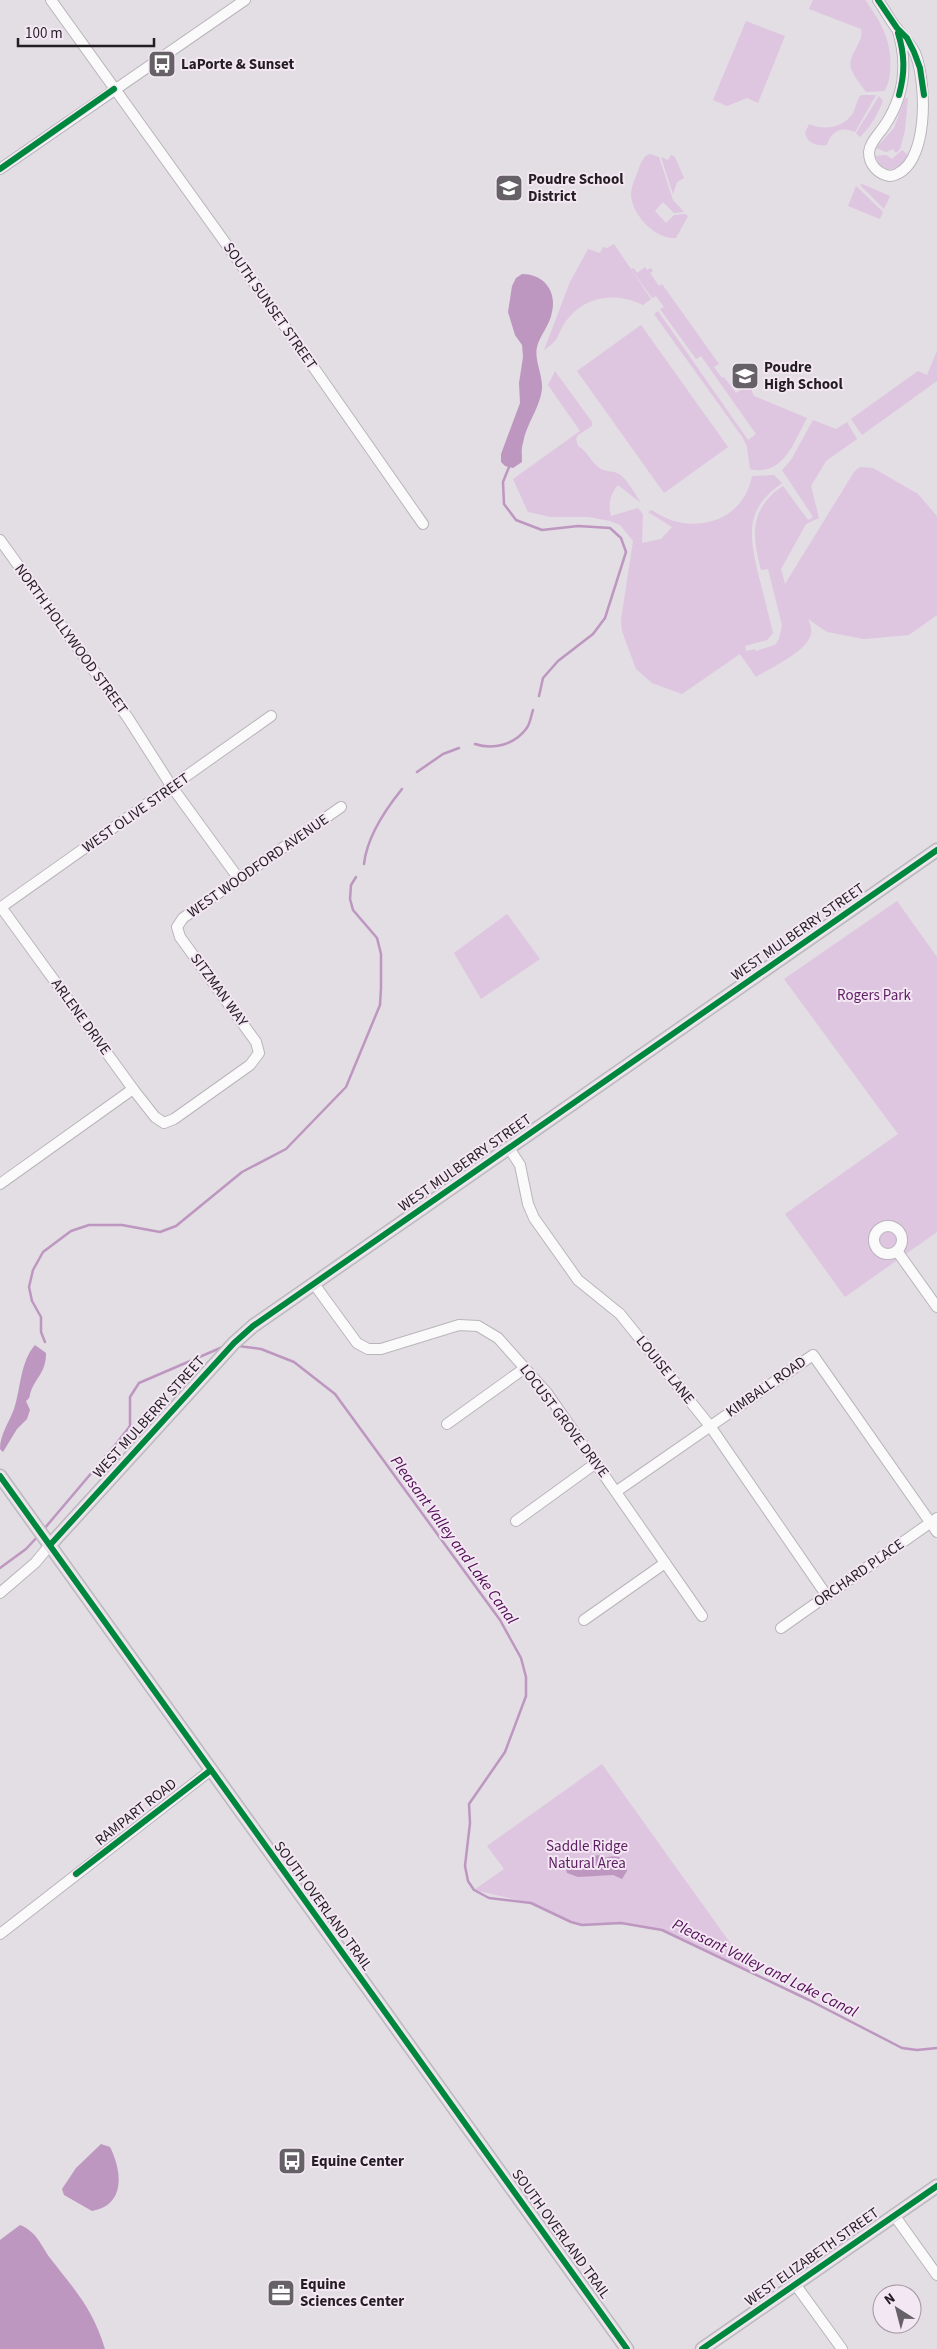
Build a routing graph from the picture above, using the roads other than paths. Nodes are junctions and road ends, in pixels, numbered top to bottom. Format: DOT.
graph roads {
  1 [pos="51,0"];
  2 [pos="244,0"];
  3 [pos="878,0"];
  4 [pos="897,28"];
  5 [pos="114,89"];
  6 [pos="0,169"];
  7 [pos="423,524"];
  8 [pos="0,540"];
  9 [pos="272,716"];
  10 [pos="172,787"];
  11 [pos="341,807"];
  12 [pos="937,850"];
  13 [pos="239,879"];
  14 [pos="1,908"];
  15 [pos="177,927"];
  16 [pos="133,1089"];
  17 [pos="164,1123"];
  18 [pos="509,1148"];
  19 [pos="0,1184"];
  20 [pos="897,1251"];
  21 [pos="314,1284"];
  22 [pos="937,1307"];
  23 [pos="525,1368"];
  24 [pos="447,1424"];
  25 [pos="710,1426"];
  26 [pos="596,1463"];
  27 [pos="0,1476"];
  28 [pos="617,1492"];
  29 [pos="516,1521"];
  30 [pos="934,1521"];
  31 [pos="937,1532"];
  32 [pos="44,1536"];
  33 [pos="665,1563"];
  34 [pos="0,1593"];
  35 [pos="827,1596"];
  36 [pos="702,1616"];
  37 [pos="584,1620"];
  38 [pos="781,1628"];
  39 [pos="211,1770"];
  40 [pos="0,1934"];
  41 [pos="937,2186"];
  42 [pos="894,2215"];
  43 [pos="937,2275"];
  44 [pos="795,2284"];
  45 [pos="627,2349"];
  46 [pos="702,2349"];
  47 [pos="842,2349"];
  1 -- 5 [label="street, SOUTH SUNSET STREET"];
  2 -- 5 [label="street"];
  3 -- 4 [label="street"];
  4 -- 4 [label="street"];
  5 -- 6 [label="street"];
  5 -- 7 [label="street, SOUTH SUNSET STREET"];
  8 -- 10 [label="street, NORTH HOLLYWOOD STREET"];
  9 -- 10 [label="street, WEST OLIVE STREET"];
  10 -- 13 [label="street, NORTH HOLLYWOOD STREET"];
  10 -- 14 [label="street, WEST OLIVE STREET"];
  11 -- 13 [label="street, WEST WOODFORD AVENUE"];
  12 -- 18 [label="main road, WEST MULBERRY STREET"];
  13 -- 15 [label="street, WEST WOODFORD AVENUE"];
  14 -- 16 [label="street, ARLENE DRIVE"];
  15 -- 17 [label="street, SITZMAN WAY"];
  16 -- 17 [label="street, ARLENE DRIVE"];
  16 -- 19 [label="street"];
  18 -- 21 [label="main road, WEST MULBERRY STREET"];
  18 -- 25 [label="street, LOUISE LANE"];
  20 -- 22 [label="street"];
  21 -- 23 [label="street, LOCUST GROVE DRIVE"];
  21 -- 32 [label="main road, WEST MULBERRY STREET"];
  23 -- 24 [label="street"];
  23 -- 26 [label="street, LOCUST GROVE DRIVE"];
  25 -- 28 [label="street, KIMBALL ROAD"];
  25 -- 30 [label="street, KIMBALL ROAD"];
  25 -- 35 [label="street, LOUISE LANE"];
  26 -- 28 [label="street, LOCUST GROVE DRIVE"];
  26 -- 29 [label="street"];
  27 -- 32 [label="main road, SOUTH OVERLAND TRAIL"];
  28 -- 33 [label="street, LOCUST GROVE DRIVE"];
  30 -- 31 [label="street, KIMBALL ROAD"];
  30 -- 35 [label="street, ORCHARD PLACE"];
  32 -- 34 [label="street, WEST MULBERRY STREET"];
  32 -- 39 [label="main road, SOUTH OVERLAND TRAIL"];
  33 -- 36 [label="street, LOCUST GROVE DRIVE"];
  33 -- 37 [label="street"];
  35 -- 38 [label="street, ORCHARD PLACE"];
  39 -- 40 [label="street, RAMPART ROAD"];
  39 -- 45 [label="main road, SOUTH OVERLAND TRAIL"];
  41 -- 42 [label="main road, WEST ELIZABETH STREET"];
  42 -- 43 [label="street"];
  42 -- 44 [label="main road, WEST ELIZABETH STREET"];
  44 -- 46 [label="main road, WEST ELIZABETH STREET"];
  44 -- 47 [label="street"];
}
